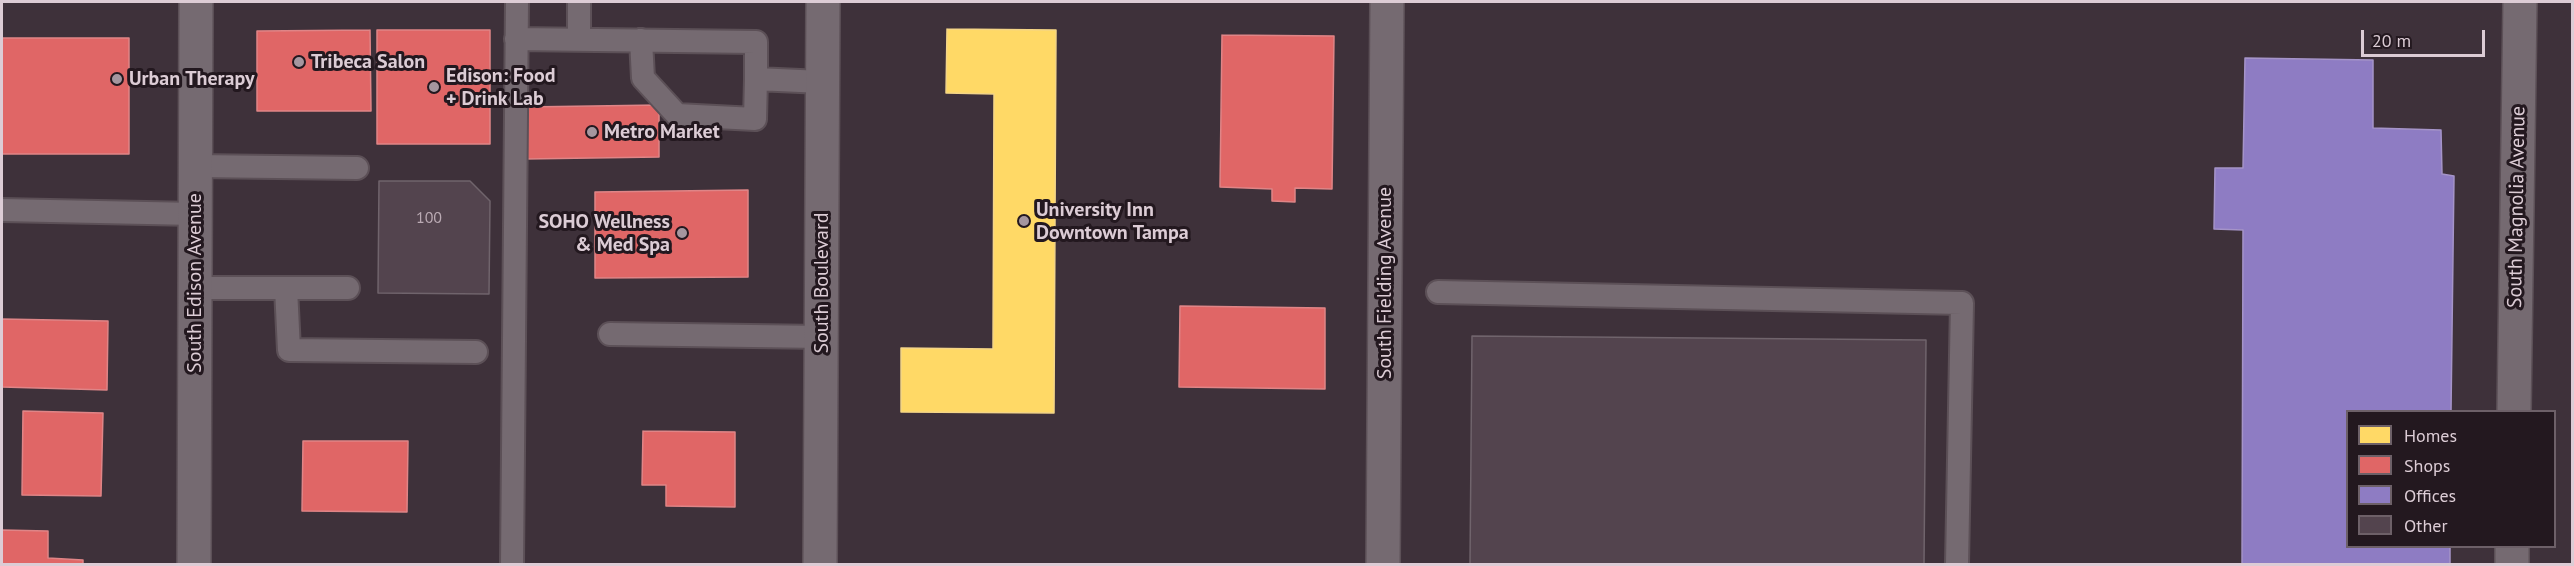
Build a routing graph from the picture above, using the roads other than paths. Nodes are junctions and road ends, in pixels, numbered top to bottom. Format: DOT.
graph roads {
  1 [pos="196,2"];
  2 [pos="517,2"];
  3 [pos="579,2"];
  4 [pos="823,2"];
  5 [pos="1387,2"];
  6 [pos="2520,2"];
  7 [pos="516,39"];
  8 [pos="579,40"];
  9 [pos="641,40"];
  10 [pos="756,79"];
  11 [pos="822,82"];
  12 [pos="195,166"];
  13 [pos="357,168"];
  14 [pos="2,210"];
  15 [pos="195,214"];
  16 [pos="195,288"];
  17 [pos="285,288"];
  18 [pos="348,288"];
  19 [pos="1438,292"];
  20 [pos="610,334"];
  21 [pos="823,337"];
  22 [pos="476,352"];
  23 [pos="2514,410"];
  24 [pos="2512,548"];
  25 [pos="194,564"];
  26 [pos="512,564"];
  27 [pos="820,564"];
  28 [pos="1383,564"];
  29 [pos="1957,564"];
  30 [pos="2512,564"];
  1 -- 12 [label="street, South Edison Avenue"];
  2 -- 7 [label="lane"];
  3 -- 8 [label="lane"];
  4 -- 11 [label="street, South Boulevard"];
  5 -- 28 [label="street, South Fielding Avenue"];
  6 -- 23 [label="street, South Magnolia Avenue"];
  7 -- 8 [label="lane"];
  7 -- 26 [label="lane"];
  8 -- 9 [label="lane"];
  9 -- 10 [label="lane"];
  9 -- 10 [label="lane"];
  10 -- 11 [label="lane"];
  11 -- 21 [label="street, South Boulevard"];
  12 -- 13 [label="lane"];
  12 -- 15 [label="street, South Edison Avenue"];
  14 -- 15 [label="lane"];
  15 -- 16 [label="street, South Edison Avenue"];
  16 -- 17 [label="lane"];
  16 -- 25 [label="street, South Edison Avenue"];
  17 -- 18 [label="lane"];
  17 -- 22 [label="lane"];
  19 -- 29 [label="lane"];
  20 -- 21 [label="lane"];
  21 -- 27 [label="street, South Boulevard"];
  24 -- 30 [label="street"];
}
